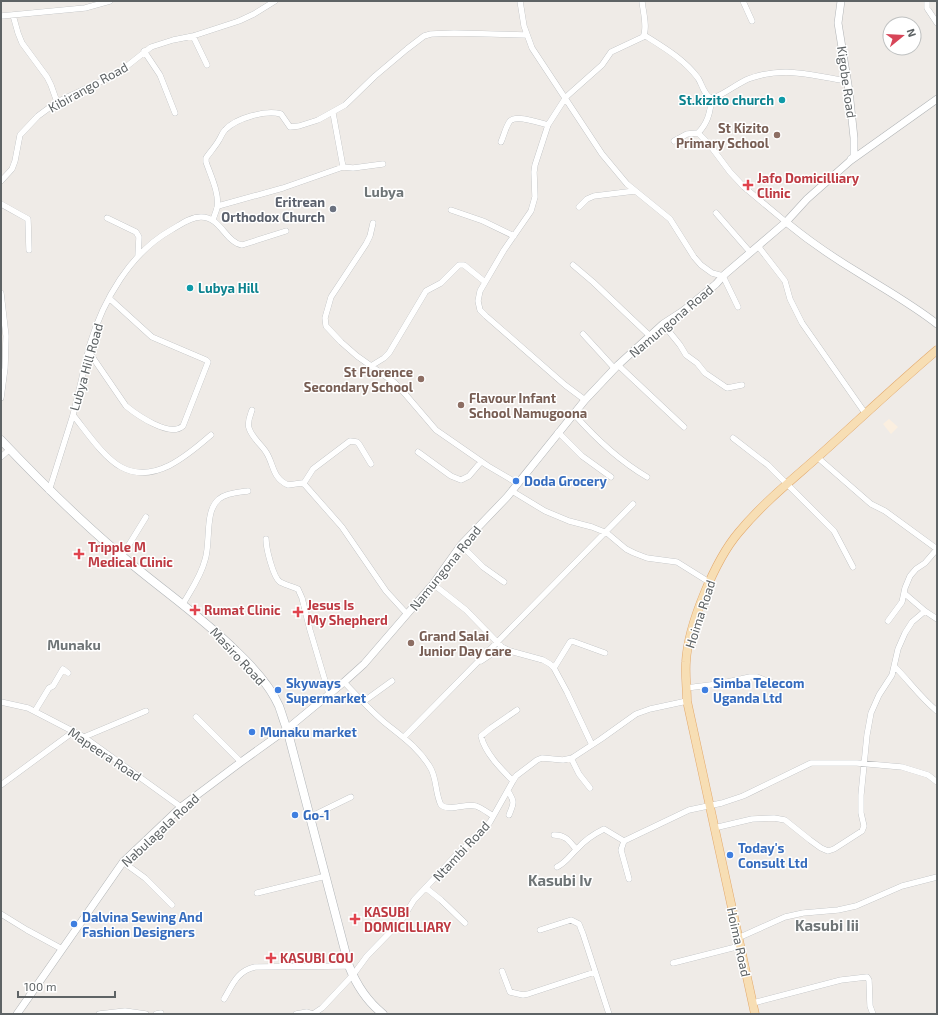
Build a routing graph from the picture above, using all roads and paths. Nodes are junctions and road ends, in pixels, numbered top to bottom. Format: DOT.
graph roads {
  1 [pos="84,1"];
  2 [pos="110,1"];
  3 [pos="275,1"];
  4 [pos="520,1"];
  5 [pos="642,1"];
  6 [pos="743,1"];
  7 [pos="840,1"];
  8 [pos="927,1"];
  9 [pos="85,8"];
  10 [pos="13,15"];
  11 [pos="1,16"];
  12 [pos="752,21"];
  13 [pos="937,24"];
  14 [pos="526,35"];
  15 [pos="644,35"];
  16 [pos="193,36"];
  17 [pos="144,51"];
  18 [pos="207,65"];
  19 [pos="848,82"];
  20 [pos="566,98"];
  21 [pos="711,98"];
  22 [pos="937,98"];
  23 [pos="57,102"];
  24 [pos="175,113"];
  25 [pos="333,113"];
  26 [pos="548,125"];
  27 [pos="698,133"];
  28 [pos="674,141"];
  29 [pos="501,142"];
  30 [pos="850,161"];
  31 [pos="383,164"];
  32 [pos="343,167"];
  33 [pos="1,181"];
  34 [pos="635,191"];
  35 [pos="1,204"];
  36 [pos="218,206"];
  37 [pos="579,207"];
  38 [pos="451,210"];
  39 [pos="716,213"];
  40 [pos="106,218"];
  41 [pos="213,220"];
  42 [pos="786,222"];
  43 [pos="373,223"];
  44 [pos="286,231"];
  45 [pos="514,236"];
  46 [pos="758,246"];
  47 [pos="29,250"];
  48 [pos="750,252"];
  49 [pos="138,256"];
  50 [pos="573,265"];
  51 [pos="722,276"];
  52 [pos="485,282"];
  53 [pos="1,293"];
  54 [pos="108,298"];
  55 [pos="738,307"];
  56 [pos="2,310"];
  57 [pos="663,324"];
  58 [pos="937,324"];
  59 [pos="583,334"];
  60 [pos="650,336"];
  61 [pos="937,350"];
  62 [pos="88,352"];
  63 [pos="371,366"];
  64 [pos="617,367"];
  65 [pos="742,385"];
  66 [pos="1,398"];
  67 [pos="585,400"];
  68 [pos="252,410"];
  69 [pos="865,413"];
  70 [pos="574,414"];
  71 [pos="73,415"];
  72 [pos="684,427"];
  73 [pos="558,432"];
  74 [pos="211,435"];
  75 [pos="733,438"];
  76 [pos="1,440"];
  77 [pos="10,449"];
  78 [pos="418,452"];
  79 [pos="1,457"];
  80 [pos="817,457"];
  81 [pos="481,462"];
  82 [pos="371,464"];
  83 [pos="612,477"];
  84 [pos="647,477"];
  85 [pos="304,483"];
  86 [pos="517,483"];
  87 [pos="787,483"];
  88 [pos="49,490"];
  89 [pos="248,491"];
  90 [pos="512,491"];
  91 [pos="633,504"];
  92 [pos="146,517"];
  93 [pos="266,539"];
  94 [pos="461,545"];
  95 [pos="937,549"];
  96 [pos="122,556"];
  97 [pos="853,567"];
  98 [pos="504,582"];
  99 [pos="709,582"];
  100 [pos="433,584"];
  101 [pos="904,593"];
  102 [pos="183,604"];
  103 [pos="925,611"];
  104 [pos="407,614"];
  105 [pos="937,619"];
  106 [pos="888,621"];
  107 [pos="502,647"];
  108 [pos="605,653"];
  109 [pos="479,662"];
  110 [pos="894,667"];
  111 [pos="554,668"];
  112 [pos="68,672"];
  113 [pos="392,681"];
  114 [pos="344,682"];
  115 [pos="783,687"];
  116 [pos="686,688"];
  117 [pos="329,694"];
  118 [pos="687,701"];
  119 [pos="1,702"];
  120 [pos="363,702"];
  121 [pos="517,710"];
  122 [pos="35,711"];
  123 [pos="146,711"];
  124 [pos="937,711"];
  125 [pos="196,717"];
  126 [pos="287,729"];
  127 [pos="73,732"];
  128 [pos="84,737"];
  129 [pos="404,737"];
  130 [pos="592,745"];
  131 [pos="571,758"];
  132 [pos="241,762"];
  133 [pos="864,763"];
  134 [pos="513,781"];
  135 [pos="937,782"];
  136 [pos="1,785"];
  137 [pos="590,788"];
  138 [pos="508,791"];
  139 [pos="351,797"];
  140 [pos="709,805"];
  141 [pos="181,807"];
  142 [pos="509,815"];
  143 [pos="493,816"];
  144 [pos="310,817"];
  145 [pos="714,828"];
  146 [pos="554,835"];
  147 [pos="624,841"];
  148 [pos="576,849"];
  149 [pos="123,862"];
  150 [pos="557,867"];
  151 [pos="326,876"];
  152 [pos="937,876"];
  153 [pos="629,879"];
  154 [pos="426,888"];
  155 [pos="257,893"];
  156 [pos="172,905"];
  157 [pos="1,914"];
  158 [pos="465,923"];
  159 [pos="540,930"];
  160 [pos="739,942"];
  161 [pos="62,949"];
  162 [pos="673,963"];
  163 [pos="349,966"];
  164 [pos="502,971"];
  165 [pos="594,972"];
  166 [pos="353,975"];
  167 [pos="224,999"];
  168 [pos="753,1003"];
  169 [pos="17,1014"];
  170 [pos="99,1014"];
  171 [pos="146,1014"];
  172 [pos="296,1014"];
  173 [pos="383,1014"];
  174 [pos="609,1014"];
  175 [pos="755,1014"];
  176 [pos="872,1014"];
  1 -- 9 [label="street"];
  2 -- 9 [label="street"];
  3 -- 16 [label="street, Kibirango Road"];
  4 -- 14 [label="street"];
  5 -- 15 [label="street"];
  6 -- 12 [label="street"];
  7 -- 19 [label="street, Kigobe Road"];
  8 -- 13 [label="street"];
  9 -- 10 [label="street"];
  10 -- 11 [label="street"];
  10 -- 23 [label="street"];
  14 -- 20 [label="street"];
  14 -- 25 [label="street"];
  15 -- 20 [label="street"];
  15 -- 21 [label="street"];
  16 -- 17 [label="street, Kibirango Road"];
  16 -- 18 [label="street"];
  17 -- 23 [label="street, Kibirango Road"];
  17 -- 24 [label="street"];
  19 -- 21 [label="street"];
  19 -- 30 [label="street, Kigobe Road"];
  20 -- 26 [label="street"];
  20 -- 34 [label="street"];
  21 -- 27 [label="street"];
  22 -- 30 [label="street, Namungona Road"];
  23 -- 33 [label="street, Kibirango Road"];
  25 -- 32 [label="street"];
  25 -- 36 [label="street"];
  26 -- 29 [label="street"];
  26 -- 45 [label="street"];
  27 -- 28 [label="street"];
  27 -- 42 [label="street"];
  30 -- 42 [label="street, Namungona Road"];
  31 -- 32 [label="street"];
  32 -- 36 [label="street"];
  34 -- 37 [label="street"];
  34 -- 51 [label="street"];
  35 -- 47 [label="street"];
  36 -- 41 [label="street"];
  38 -- 45 [label="street"];
  39 -- 48 [label="street"];
  40 -- 49 [label="street"];
  41 -- 44 [label="street"];
  41 -- 49 [label="street, Lubya Hill Road"];
  42 -- 46 [label="street, Namungona Road"];
  42 -- 58 [label="street"];
  43 -- 63 [label="street"];
  45 -- 52 [label="street"];
  46 -- 48 [label="street, Namungona Road"];
  46 -- 69 [label="street"];
  48 -- 51 [label="street, Namungona Road"];
  49 -- 54 [label="street, Lubya Hill Road"];
  50 -- 60 [label="street"];
  51 -- 55 [label="street"];
  51 -- 57 [label="street, Namungona Road"];
  52 -- 63 [label="street"];
  52 -- 67 [label="street"];
  53 -- 56 [label="street"];
  54 -- 62 [label="street, Lubya Hill Road"];
  54 -- 62 [label="street"];
  56 -- 66 [label="street"];
  57 -- 60 [label="street, Namungona Road"];
  57 -- 65 [label="street"];
  59 -- 64 [label="street"];
  60 -- 64 [label="street, Namungona Road"];
  61 -- 69 [label="main road, Hoima Road"];
  62 -- 71 [label="street, Lubya Hill Road"];
  63 -- 81 [label="street"];
  64 -- 67 [label="street, Namungona Road"];
  64 -- 72 [label="street"];
  67 -- 70 [label="street, Namungona Road"];
  68 -- 85 [label="street"];
  69 -- 80 [label="main road, Hoima Road"];
  70 -- 73 [label="street, Namungona Road"];
  70 -- 84 [label="street"];
  71 -- 74 [label="street"];
  71 -- 88 [label="street, Lubya Hill Road"];
  73 -- 83 [label="street"];
  73 -- 86 [label="street, Namungona Road"];
  75 -- 87 [label="street"];
  76 -- 77 [label="main road, Masiro Road"];
  77 -- 79 [label="street"];
  77 -- 88 [label="main road, Masiro Road"];
  78 -- 81 [label="street"];
  80 -- 87 [label="main road, Hoima Road"];
  80 -- 95 [label="street"];
  81 -- 86 [label="street"];
  82 -- 85 [label="street"];
  85 -- 104 [label="street"];
  86 -- 90 [label="street, Namungona Road"];
  87 -- 97 [label="street"];
  87 -- 99 [label="main road, Hoima Road"];
  88 -- 96 [label="main road, Masiro Road"];
  89 -- 102 [label="street"];
  90 -- 94 [label="street, Namungona Road"];
  90 -- 99 [label="street"];
  91 -- 129 [label="street"];
  92 -- 96 [label="street"];
  93 -- 117 [label="street"];
  94 -- 98 [label="street"];
  94 -- 100 [label="street, Namungona Road"];
  95 -- 101 [label="street"];
  96 -- 102 [label="main road, Masiro Road"];
  99 -- 116 [label="main road, Hoima Road"];
  100 -- 104 [label="street, Namungona Road"];
  100 -- 107 [label="street"];
  101 -- 103 [label="street"];
  101 -- 106 [label="street"];
  102 -- 126 [label="main road, Masiro Road"];
  103 -- 105 [label="street"];
  103 -- 110 [label="street"];
  104 -- 114 [label="street, Namungona Road"];
  107 -- 109 [label="street"];
  107 -- 111 [label="street"];
  108 -- 111 [label="street"];
  110 -- 124 [label="street"];
  110 -- 133 [label="street"];
  111 -- 130 [label="street"];
  112 -- 122 [label="street"];
  113 -- 120 [label="street"];
  114 -- 117 [label="street, Namungona Road"];
  114 -- 120 [label="street"];
  115 -- 116 [label="street"];
  116 -- 118 [label="main road, Hoima Road"];
  117 -- 126 [label="street, Namungona Road"];
  118 -- 130 [label="street, Ntambi Road"];
  118 -- 140 [label="main road, Hoima Road"];
  119 -- 122 [label="street, Mapeera Road"];
  120 -- 129 [label="street"];
  121 -- 134 [label="street"];
  122 -- 127 [label="street, Mapeera Road"];
  123 -- 128 [label="street"];
  125 -- 132 [label="street"];
  126 -- 132 [label="street, Nabulagala Road"];
  126 -- 144 [label="main road, Masiro Road"];
  127 -- 128 [label="street, Mapeera Road"];
  127 -- 136 [label="street"];
  128 -- 141 [label="street, Mapeera Road"];
  129 -- 143 [label="street"];
  130 -- 131 [label="street, Ntambi Road"];
  131 -- 134 [label="street, Ntambi Road"];
  131 -- 137 [label="street"];
  132 -- 141 [label="street, Nabulagala Road"];
  133 -- 135 [label="street"];
  133 -- 140 [label="street"];
  133 -- 145 [label="street"];
  134 -- 138 [label="street, Ntambi Road"];
  138 -- 142 [label="street"];
  138 -- 143 [label="street, Ntambi Road"];
  139 -- 144 [label="street"];
  140 -- 145 [label="main road, Hoima Road"];
  140 -- 147 [label="street"];
  141 -- 149 [label="street, Nabulagala Road"];
  143 -- 154 [label="street, Ntambi Road"];
  144 -- 151 [label="main road, Masiro Road"];
  145 -- 160 [label="main road, Hoima Road"];
  146 -- 148 [label="street"];
  147 -- 148 [label="street"];
  147 -- 153 [label="street"];
  148 -- 150 [label="street"];
  149 -- 156 [label="street"];
  149 -- 161 [label="street, Nabulagala Road"];
  151 -- 155 [label="street"];
  151 -- 163 [label="main road, Masiro Road"];
  152 -- 160 [label="street"];
  154 -- 158 [label="street"];
  154 -- 166 [label="street, Ntambi Road"];
  157 -- 161 [label="street"];
  159 -- 165 [label="street"];
  160 -- 162 [label="street"];
  160 -- 168 [label="main road, Hoima Road"];
  161 -- 169 [label="street, Nabulagala Road"];
  163 -- 166 [label="main road, Masiro Road"];
  163 -- 167 [label="street"];
  164 -- 165 [label="street"];
  165 -- 174 [label="street"];
  166 -- 172 [label="street, Ntambi Road"];
  166 -- 173 [label="main road, Masiro Road"];
  168 -- 175 [label="main road, Hoima Road"];
  168 -- 176 [label="street"];
  170 -- 171 [label="street"];
}
